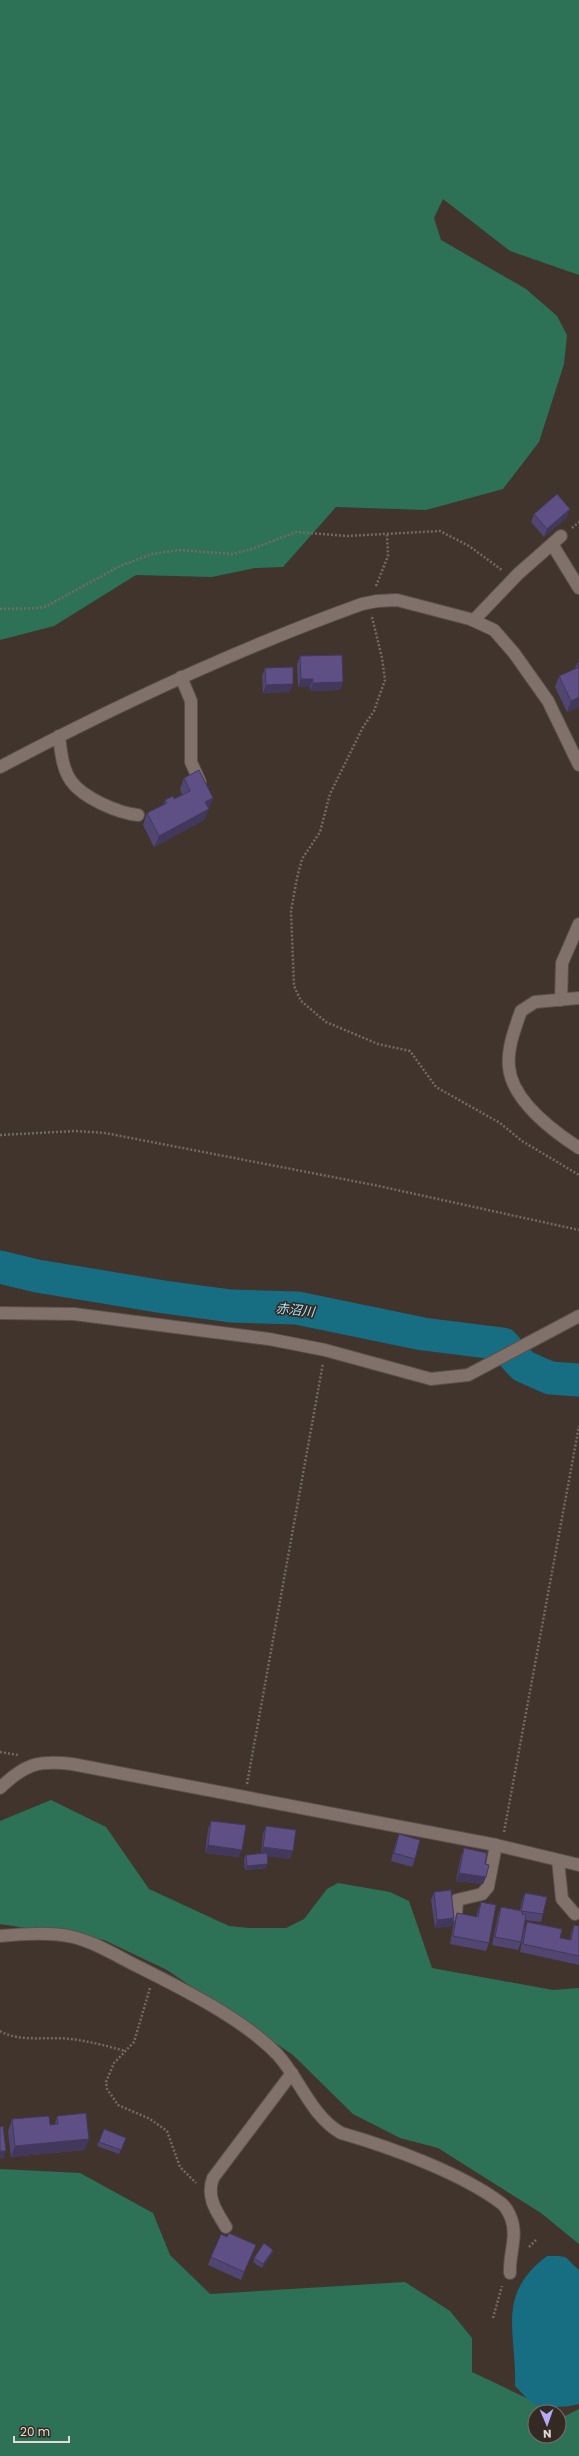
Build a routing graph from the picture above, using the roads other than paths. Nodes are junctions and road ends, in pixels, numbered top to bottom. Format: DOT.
graph roads {
  1 [pos="561,536"];
  2 [pos="552,544"];
  3 [pos="579,588"];
  4 [pos="474,620"];
  5 [pos="181,677"];
  6 [pos="59,736"];
  7 [pos="579,765"];
  8 [pos="0,767"];
  9 [pos="200,782"];
  10 [pos="138,815"];
  11 [pos="579,924"];
  12 [pos="579,998"];
  13 [pos="561,1000"];
  14 [pos="579,1148"];
  15 [pos="0,1313"];
  16 [pos="579,1316"];
  17 [pos="0,1788"];
  18 [pos="499,1845"];
  19 [pos="558,1860"];
  20 [pos="579,1865"];
  21 [pos="575,1914"];
  22 [pos="456,1915"];
  23 [pos="0,1936"];
  24 [pos="292,2073"];
  25 [pos="226,2227"];
  26 [pos="510,2273"];
  1 -- 2 [label="street"];
  2 -- 3 [label="street"];
  2 -- 4 [label="street"];
  4 -- 5 [label="street"];
  4 -- 7 [label="street"];
  5 -- 6 [label="street"];
  5 -- 9 [label="street"];
  6 -- 8 [label="street"];
  6 -- 10 [label="street"];
  11 -- 13 [label="street"];
  12 -- 13 [label="street"];
  13 -- 14 [label="street"];
  15 -- 16 [label="street"];
  17 -- 18 [label="street"];
  18 -- 19 [label="street"];
  18 -- 22 [label="street"];
  19 -- 20 [label="street"];
  19 -- 21 [label="street"];
  23 -- 24 [label="street"];
  24 -- 25 [label="street"];
  24 -- 26 [label="street"];
}
